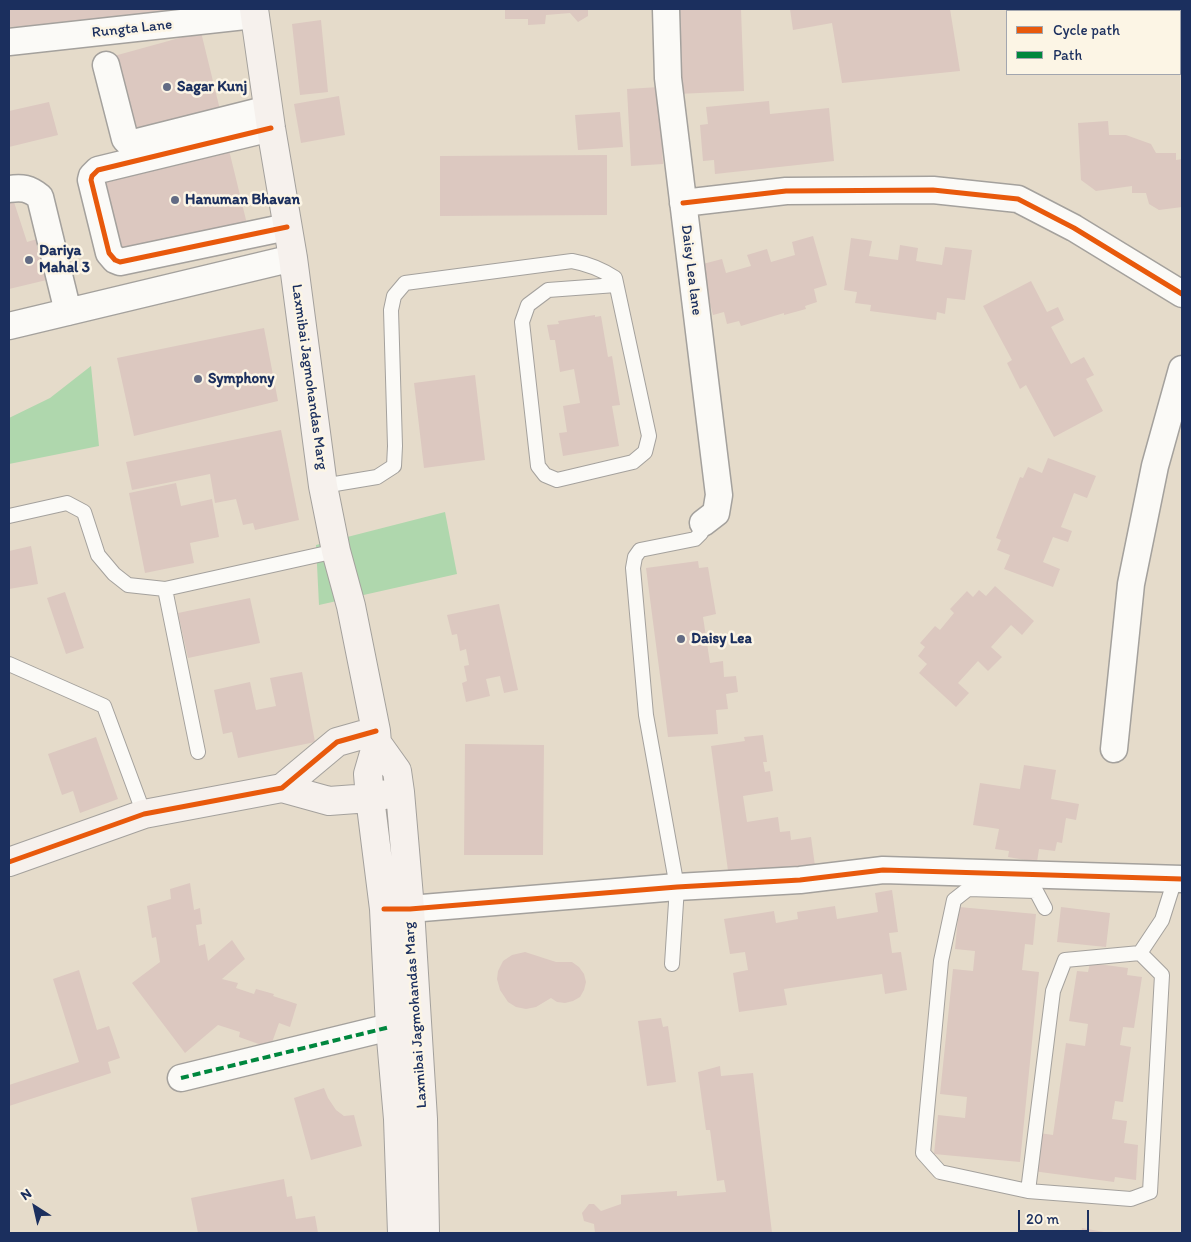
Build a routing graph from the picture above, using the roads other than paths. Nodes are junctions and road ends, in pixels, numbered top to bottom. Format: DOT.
graph roads {
  1 [pos="187,9"];
  2 [pos="666,9"];
  3 [pos="254,12"];
  4 [pos="9,29"];
  5 [pos="9,42"];
  6 [pos="106,65"];
  7 [pos="269,119"];
  8 [pos="9,189"];
  9 [pos="683,203"];
  10 [pos="287,227"];
  11 [pos="293,258"];
  12 [pos="616,285"];
  13 [pos="1182,294"];
  14 [pos="68,312"];
  15 [pos="9,326"];
  16 [pos="1182,369"];
  17 [pos="323,486"];
  18 [pos="9,516"];
  19 [pos="703,523"];
  20 [pos="336,551"];
  21 [pos="165,589"];
  22 [pos="9,664"];
  23 [pos="376,737"];
  24 [pos="1114,749"];
  25 [pos="198,752"];
  26 [pos="282,788"];
  27 [pos="400,792"];
  28 [pos="370,798"];
  29 [pos="144,814"];
  30 [pos="9,862"];
  31 [pos="1179,879"];
  32 [pos="677,887"];
  33 [pos="1046,908"];
  34 [pos="397,909"];
  35 [pos="1140,953"];
  36 [pos="672,964"];
  37 [pos="390,1027"];
  38 [pos="181,1078"];
  39 [pos="411,1119"];
  40 [pos="1028,1191"];
  41 [pos="402,1233"];
  42 [pos="425,1233"];
  1 -- 4 [label="lane"];
  2 -- 9 [label="street, Daisy Lea lane"];
  3 -- 5 [label="street, Rungta Lane"];
  3 -- 7 [label="main road, Laxmibai Jagmohandas Marg"];
  6 -- 7 [label="street"];
  7 -- 10 [label="main road, Laxmibai Jagmohandas Marg"];
  7 -- 10 [label="street"];
  8 -- 14 [label="street"];
  9 -- 13 [label="street"];
  9 -- 19 [label="street, Daisy Lea lane"];
  10 -- 11 [label="main road, Laxmibai Jagmohandas Marg"];
  11 -- 14 [label="street"];
  11 -- 17 [label="main road, Laxmibai Jagmohandas Marg"];
  12 -- 12 [label="lane"];
  12 -- 17 [label="lane"];
  14 -- 15 [label="street"];
  16 -- 24 [label="street"];
  17 -- 20 [label="main road, Laxmibai Jagmohandas Marg"];
  18 -- 21 [label="lane"];
  19 -- 32 [label="lane"];
  20 -- 21 [label="lane"];
  20 -- 23 [label="main road, Laxmibai Jagmohandas Marg"];
  21 -- 25 [label="lane"];
  22 -- 29 [label="lane"];
  23 -- 26 [label="main road"];
  23 -- 27 [label="main road, Laxmibai Jagmohandas Marg"];
  23 -- 28 [label="main road, Laxmibai Jagmohandas Marg"];
  26 -- 28 [label="main road"];
  26 -- 29 [label="main road"];
  27 -- 28 [label="main road"];
  27 -- 34 [label="main road, Laxmibai Jagmohandas Marg"];
  28 -- 34 [label="main road, Laxmibai Jagmohandas Marg"];
  29 -- 30 [label="main road"];
  31 -- 32 [label="street"];
  31 -- 35 [label="lane"];
  32 -- 34 [label="street"];
  32 -- 36 [label="lane"];
  33 -- 40 [label="lane"];
  34 -- 37 [label="main road, Laxmibai Jagmohandas Marg"];
  34 -- 39 [label="main road, Laxmibai Jagmohandas Marg"];
  35 -- 40 [label="lane"];
  35 -- 40 [label="lane"];
  37 -- 38 [label="street"];
  37 -- 39 [label="main road, Laxmibai Jagmohandas Marg"];
  39 -- 41 [label="main road, Laxmibai Jagmohandas Marg"];
  39 -- 42 [label="main road, Laxmibai Jagmohandas Marg"];
}
